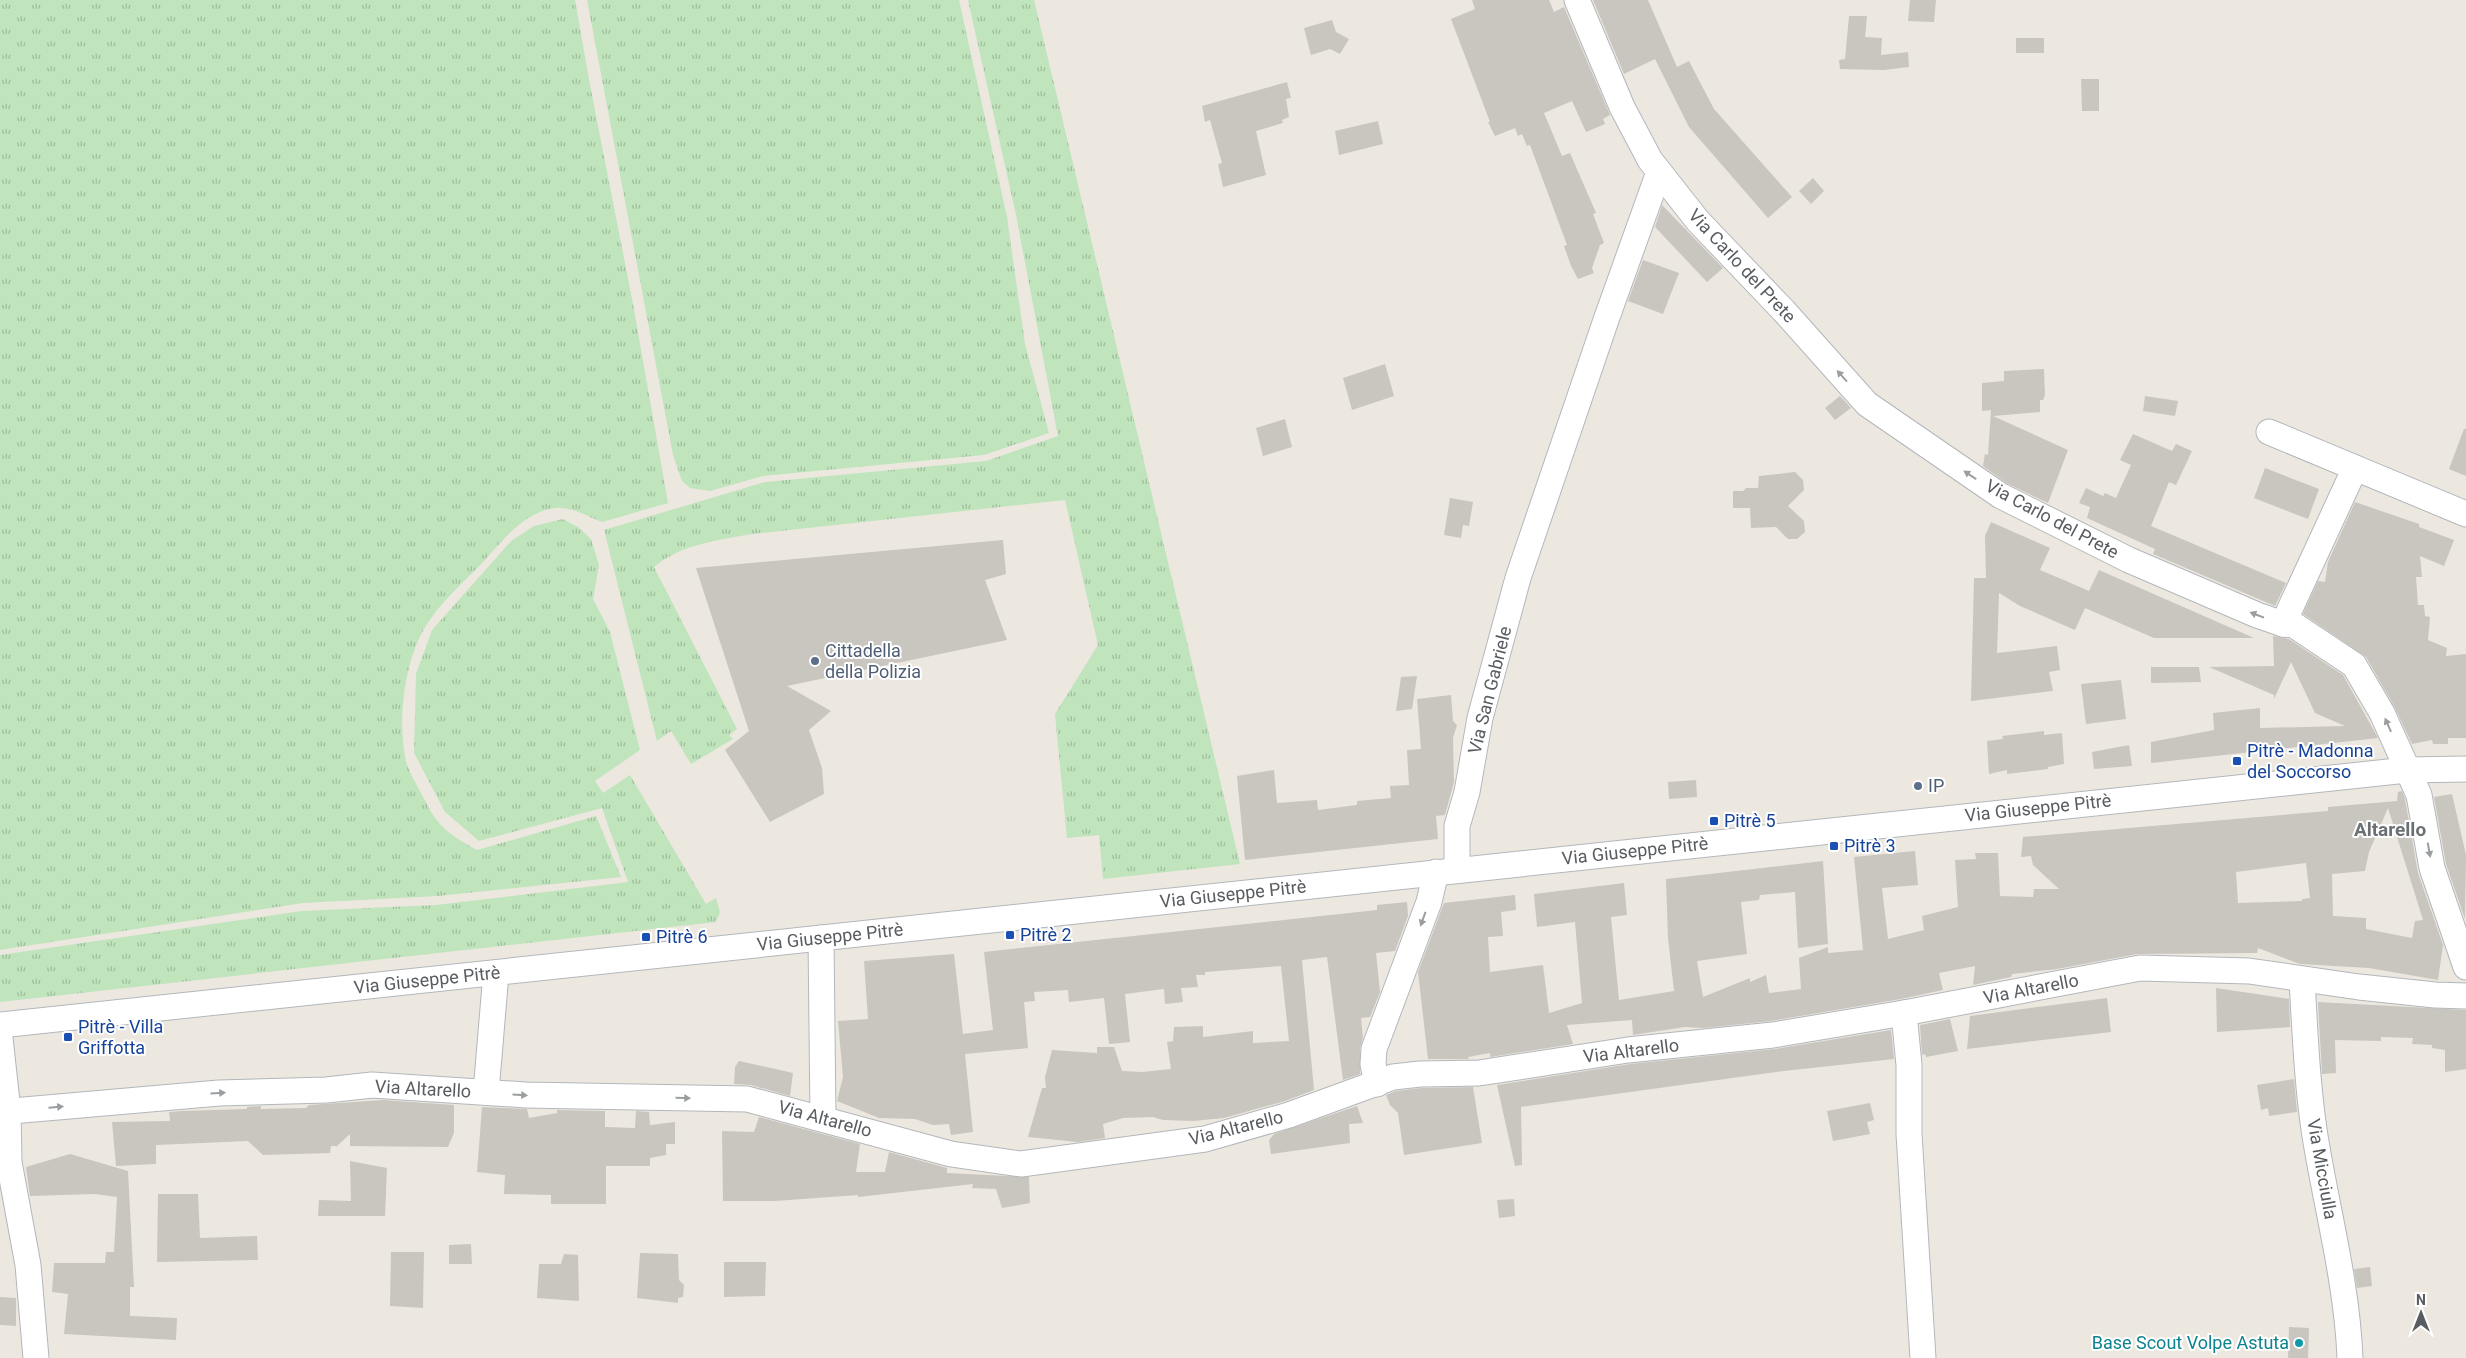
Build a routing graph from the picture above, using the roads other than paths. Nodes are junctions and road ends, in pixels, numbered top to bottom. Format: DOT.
graph roads {
  1 [pos="1577,0"];
  2 [pos="1659,172"];
  3 [pos="2269,432"];
  4 [pos="2355,468"];
  5 [pos="2466,514"];
  6 [pos="2283,624"];
  7 [pos="2407,770"];
  8 [pos="2466,770"];
  9 [pos="1447,871"];
  10 [pos="821,938"];
  11 [pos="2466,967"];
  12 [pos="496,972"];
  13 [pos="2302,980"];
  14 [pos="2466,996"];
  15 [pos="1904,1013"];
  16 [pos="0,1025"];
  17 [pos="0,1038"];
  18 [pos="1377,1084"];
  19 [pos="486,1092"];
  20 [pos="4,1111"];
  21 [pos="823,1118"];
  22 [pos="36,1358"];
  23 [pos="1923,1358"];
  24 [pos="2350,1358"];
  1 -- 2 [label="street, Via Carlo del Prete"];
  6 -- 2 [label="street, Via Carlo del Prete, one-way"];
  2 -- 9 [label="street, Via San Gabriele"];
  3 -- 4 [label="street"];
  4 -- 5 [label="street"];
  4 -- 6 [label="street"];
  7 -- 6 [label="street, Via Carlo del Prete, one-way"];
  7 -- 8 [label="street, Via Giuseppe Pitrè"];
  7 -- 9 [label="street, Via Giuseppe Pitrè"];
  7 -- 11 [label="street, Via Carlo del Prete, one-way"];
  9 -- 10 [label="street, Via Giuseppe Pitrè"];
  9 -- 18 [label="street, Via San Gabriele, one-way"];
  10 -- 12 [label="street, Via Giuseppe Pitrè"];
  10 -- 21 [label="street"];
  12 -- 16 [label="street, Via Giuseppe Pitrè"];
  12 -- 19 [label="street"];
  13 -- 14 [label="street, Via Altarello"];
  13 -- 15 [label="street, Via Altarello"];
  13 -- 24 [label="street, Via Micciulla"];
  15 -- 18 [label="street, Via Altarello"];
  15 -- 23 [label="street"];
  17 -- 20 [label="street"];
  18 -- 21 [label="street, Via Altarello"];
  20 -- 19 [label="street, Via Altarello, one-way"];
  19 -- 21 [label="street, Via Altarello, one-way"];
  20 -- 22 [label="street"];
}
